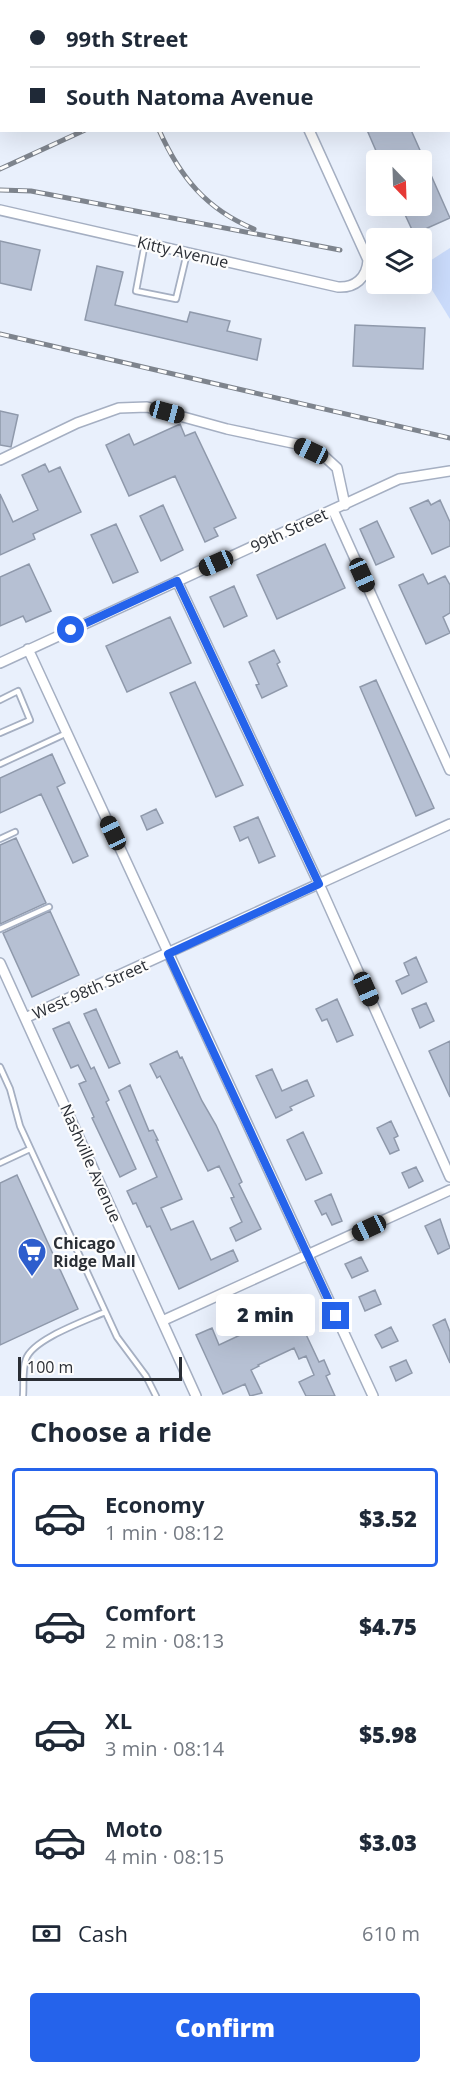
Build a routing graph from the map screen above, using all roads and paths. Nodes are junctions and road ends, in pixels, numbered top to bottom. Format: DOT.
graph roads {
  1 [pos="310,132"];
  2 [pos="0,210"];
  3 [pos="145,243"];
  4 [pos="187,253"];
  5 [pos="0,460"];
  6 [pos="450,471"];
  7 [pos="345,505"];
  8 [pos="333,510"];
  9 [pos="177,581"];
  10 [pos="28,649"];
  11 [pos="0,663"];
  12 [pos="0,700"];
  13 [pos="0,733"];
  14 [pos="67,733"];
  15 [pos="0,764"];
  16 [pos="450,770"];
  17 [pos="450,824"];
  18 [pos="15,832"];
  19 [pos="0,839"];
  20 [pos="319,884"];
  21 [pos="49,907"];
  22 [pos="0,929"];
  23 [pos="168,954"];
  24 [pos="0,963"];
  25 [pos="25,1018"];
  26 [pos="0,1067"];
  27 [pos="30,1149"];
  28 [pos="0,1164"];
  29 [pos="450,1177"];
  30 [pos="450,1190"];
  31 [pos="308,1256"];
  32 [pos="105,1312"];
  33 [pos="162,1321"];
  34 [pos="23,1396"];
  35 [pos="156,1396"];
  36 [pos="196,1396"];
  37 [pos="373,1396"];
  1 -- 4 [label="street, Kitty Avenue"];
  2 -- 3 [label="street, Kitty Avenue"];
  3 -- 4 [label="street, Kitty Avenue"];
  3 -- 4 [label="lane"];
  5 -- 7 [label="street"];
  6 -- 7 [label="street, 99th Street"];
  7 -- 8 [label="street, 99th Street"];
  8 -- 9 [label="street, 99th Street"];
  8 -- 16 [label="street"];
  9 -- 10 [label="street, 99th Street"];
  9 -- 20 [label="street"];
  10 -- 11 [label="street, 99th Street"];
  10 -- 14 [label="street"];
  12 -- 13 [label="lane"];
  14 -- 15 [label="lane"];
  14 -- 23 [label="street"];
  17 -- 20 [label="street, West 98th Street"];
  18 -- 19 [label="lane"];
  20 -- 23 [label="street, West 98th Street"];
  20 -- 29 [label="street"];
  21 -- 22 [label="lane"];
  23 -- 25 [label="street, West 98th Street"];
  23 -- 31 [label="street"];
  24 -- 25 [label="street, Nashville Avenue"];
  25 -- 33 [label="street, Nashville Avenue"];
  26 -- 27 [label="lane"];
  27 -- 28 [label="lane"];
  27 -- 32 [label="lane"];
  30 -- 31 [label="street"];
  31 -- 33 [label="street"];
  31 -- 37 [label="street"];
  32 -- 34 [label="lane"];
  32 -- 35 [label="lane"];
  33 -- 36 [label="street, Nashville Avenue"];
}
